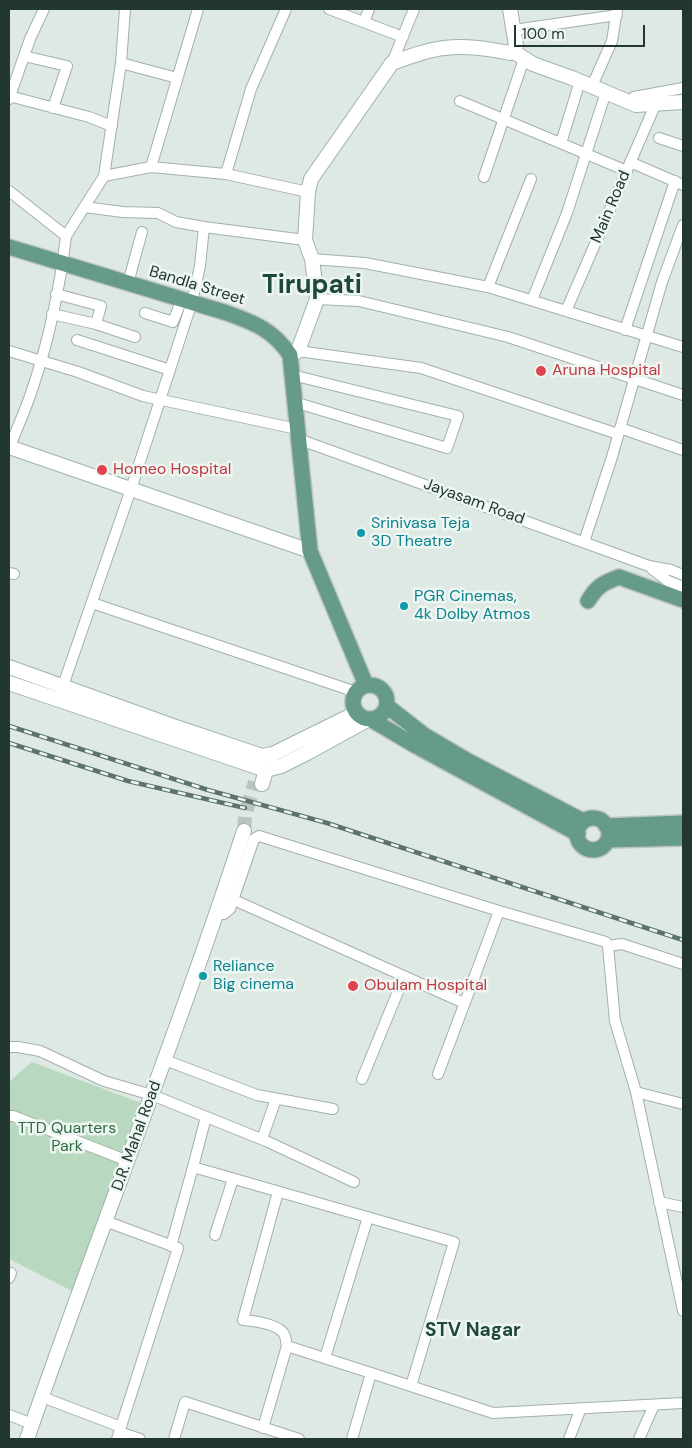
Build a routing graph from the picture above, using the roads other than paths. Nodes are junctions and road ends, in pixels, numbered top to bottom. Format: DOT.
graph roads {
  1 [pos="44,9"];
  2 [pos="125,9"];
  3 [pos="198,9"];
  4 [pos="286,9"];
  5 [pos="329,9"];
  6 [pos="369,9"];
  7 [pos="414,9"];
  8 [pos="510,9"];
  9 [pos="617,12"];
  10 [pos="364,22"];
  11 [pos="514,30"];
  12 [pos="403,37"];
  13 [pos="519,55"];
  14 [pos="24,56"];
  15 [pos="121,63"];
  16 [pos="392,63"];
  17 [pos="177,78"];
  18 [pos="586,84"];
  19 [pos="683,88"];
  20 [pos="606,92"];
  21 [pos="9,97"];
  22 [pos="634,97"];
  23 [pos="460,100"];
  24 [pos="683,102"];
  25 [pos="656,103"];
  26 [pos="53,108"];
  27 [pos="504,119"];
  28 [pos="112,126"];
  29 [pos="658,138"];
  30 [pos="560,143"];
  31 [pos="683,146"];
  32 [pos="586,154"];
  33 [pos="629,166"];
  34 [pos="151,168"];
  35 [pos="226,174"];
  36 [pos="104,176"];
  37 [pos="484,177"];
  38 [pos="531,179"];
  39 [pos="679,183"];
  40 [pos="9,191"];
  41 [pos="308,192"];
  42 [pos="84,207"];
  43 [pos="683,224"];
  44 [pos="204,227"];
  45 [pos="142,232"];
  46 [pos="66,236"];
  47 [pos="305,240"];
  48 [pos="9,247"];
  49 [pos="312,259"];
  50 [pos="63,262"];
  51 [pos="128,283"];
  52 [pos="488,287"];
  53 [pos="56,294"];
  54 [pos="317,300"];
  55 [pos="532,300"];
  56 [pos="187,301"];
  57 [pos="566,311"];
  58 [pos="145,313"];
  59 [pos="52,314"];
  60 [pos="96,324"];
  61 [pos="625,330"];
  62 [pos="647,336"];
  63 [pos="135,337"];
  64 [pos="78,340"];
  65 [pos="683,347"];
  66 [pos="9,351"];
  67 [pos="294,353"];
  68 [pos="41,361"];
  69 [pos="170,370"];
  70 [pos="292,375"];
  71 [pos="635,380"];
  72 [pos="683,395"];
  73 [pos="160,400"];
  74 [pos="294,402"];
  75 [pos="619,431"];
  76 [pos="298,434"];
  77 [pos="9,447"];
  78 [pos="683,450"];
  79 [pos="131,489"];
  80 [pos="584,542"];
  81 [pos="310,551"];
  82 [pos="649,566"];
  83 [pos="683,575"];
  84 [pos="683,587"];
  85 [pos="683,600"];
  86 [pos="588,601"];
  87 [pos="92,603"];
  88 [pos="9,667"];
  89 [pos="9,683"];
  90 [pos="63,686"];
  91 [pos="361,689"];
  92 [pos="58,700"];
  93 [pos="387,706"];
  94 [pos="365,717"];
  95 [pos="683,823"];
  96 [pos="581,827"];
  97 [pos="244,832"];
  98 [pos="607,833"];
  99 [pos="683,838"];
  100 [pos="234,900"];
  101 [pos="499,911"];
  102 [pos="217,914"];
  103 [pos="608,946"];
  104 [pos="683,964"];
  105 [pos="404,977"];
  106 [pos="464,1005"];
  107 [pos="9,1047"];
  108 [pos="165,1060"];
  109 [pos="438,1074"];
  110 [pos="362,1079"];
  111 [pos="636,1092"];
  112 [pos="152,1095"];
  113 [pos="276,1099"];
  114 [pos="683,1104"];
  115 [pos="333,1109"];
  116 [pos="9,1116"];
  117 [pos="206,1117"];
  118 [pos="262,1140"];
  119 [pos="128,1160"];
  120 [pos="193,1167"];
  121 [pos="233,1179"];
  122 [pos="354,1182"];
  123 [pos="278,1192"];
  124 [pos="659,1202"];
  125 [pos="683,1207"];
  126 [pos="368,1217"];
  127 [pos="105,1221"];
  128 [pos="215,1234"];
  129 [pos="172,1246"];
  130 [pos="680,1282"];
  131 [pos="683,1311"];
  132 [pos="287,1346"];
  133 [pos="324,1358"];
  134 [pos="371,1373"];
  135 [pos="411,1386"];
  136 [pos="42,1397"];
  137 [pos="683,1403"];
  138 [pos="654,1405"];
  139 [pos="581,1408"];
  140 [pos="9,1415"];
  141 [pos="32,1424"];
  142 [pos="263,1428"];
  143 [pos="119,1433"];
  144 [pos="27,1439"];
  145 [pos="140,1439"];
  146 [pos="174,1439"];
  147 [pos="299,1439"];
  148 [pos="352,1439"];
  149 [pos="569,1439"];
  150 [pos="638,1439"];
  1 -- 14 [label="street"];
  2 -- 15 [label="street"];
  3 -- 17 [label="street"];
  4 -- 35 [label="street"];
  5 -- 10 [label="street"];
  6 -- 10 [label="street"];
  7 -- 12 [label="street"];
  8 -- 11 [label="street"];
  9 -- 11 [label="street"];
  9 -- 18 [label="street"];
  10 -- 12 [label="street"];
  11 -- 13 [label="street"];
  12 -- 16 [label="street"];
  13 -- 16 [label="street"];
  13 -- 18 [label="street"];
  13 -- 27 [label="street"];
  14 -- 21 [label="street"];
  14 -- 26 [label="street"];
  15 -- 17 [label="street"];
  15 -- 28 [label="street"];
  16 -- 41 [label="street"];
  17 -- 34 [label="street"];
  18 -- 20 [label="street"];
  18 -- 30 [label="street"];
  19 -- 22 [label="street"];
  20 -- 25 [label="street"];
  20 -- 32 [label="street"];
  21 -- 26 [label="street"];
  23 -- 27 [label="street"];
  24 -- 25 [label="street"];
  25 -- 33 [label="street, Main Road"];
  26 -- 28 [label="street"];
  27 -- 30 [label="street"];
  27 -- 37 [label="street"];
  28 -- 36 [label="street"];
  29 -- 31 [label="street"];
  30 -- 32 [label="street"];
  32 -- 33 [label="street"];
  32 -- 55 [label="street"];
  33 -- 39 [label="street"];
  33 -- 57 [label="street, Main Road"];
  34 -- 35 [label="street"];
  34 -- 36 [label="street"];
  35 -- 41 [label="street"];
  36 -- 42 [label="street"];
  38 -- 52 [label="street"];
  39 -- 61 [label="street"];
  40 -- 46 [label="street"];
  41 -- 47 [label="street"];
  42 -- 44 [label="street"];
  42 -- 46 [label="street"];
  43 -- 62 [label="street"];
  44 -- 47 [label="street"];
  44 -- 56 [label="street"];
  45 -- 51 [label="street"];
  46 -- 50 [label="street"];
  47 -- 49 [label="street"];
  48 -- 50 [label="main road, Bandla Street"];
  49 -- 52 [label="street"];
  49 -- 54 [label="street"];
  50 -- 51 [label="main road, Bandla Street"];
  50 -- 53 [label="street"];
  51 -- 56 [label="main road, Bandla Street"];
  52 -- 55 [label="street"];
  53 -- 59 [label="street"];
  53 -- 60 [label="street"];
  54 -- 67 [label="street"];
  54 -- 71 [label="street"];
  55 -- 57 [label="street"];
  56 -- 58 [label="street"];
  56 -- 67 [label="main road, Bandla Street"];
  56 -- 69 [label="street"];
  57 -- 61 [label="street"];
  59 -- 60 [label="street"];
  59 -- 68 [label="street"];
  60 -- 63 [label="street"];
  61 -- 62 [label="street"];
  62 -- 65 [label="street"];
  62 -- 71 [label="street"];
  64 -- 69 [label="street"];
  66 -- 68 [label="street, Jayasam Road"];
  67 -- 70 [label="main road"];
  67 -- 75 [label="street"];
  68 -- 73 [label="street, Jayasam Road"];
  68 -- 77 [label="street"];
  69 -- 73 [label="street"];
  70 -- 74 [label="main road"];
  70 -- 74 [label="street"];
  71 -- 72 [label="street"];
  71 -- 75 [label="street"];
  73 -- 76 [label="street, Jayasam Road"];
  73 -- 79 [label="street"];
  74 -- 76 [label="main road"];
  75 -- 78 [label="street"];
  75 -- 80 [label="street"];
  76 -- 80 [label="street, Jayasam Road"];
  76 -- 81 [label="main road"];
  77 -- 79 [label="street"];
  79 -- 81 [label="street"];
  79 -- 87 [label="street"];
  80 -- 82 [label="street, Jayasam Road"];
  81 -- 91 [label="main road"];
  82 -- 83 [label="street, Jayasam Road"];
  82 -- 84 [label="street, Jayasam Road"];
  85 -- 86 [label="main road"];
  87 -- 90 [label="street"];
  87 -- 91 [label="street"];
  88 -- 90 [label="street"];
  89 -- 92 [label="street"];
  90 -- 92 [label="street"];
  90 -- 94 [label="street"];
  91 -- 93 [label="main road"];
  91 -- 94 [label="main road"];
  92 -- 94 [label="street"];
  93 -- 94 [label="main road"];
  93 -- 96 [label="main road"];
  94 -- 96 [label="main road"];
  95 -- 98 [label="main road"];
  96 -- 98 [label="main road"];
  96 -- 98 [label="main road"];
  97 -- 102 [label="street, D.R. Mahal Road"];
  98 -- 99 [label="main road"];
  100 -- 101 [label="street"];
  100 -- 102 [label="street"];
  100 -- 105 [label="street"];
  101 -- 103 [label="street"];
  101 -- 106 [label="street"];
  102 -- 108 [label="street, D.R. Mahal Road"];
  103 -- 104 [label="street"];
  103 -- 111 [label="street"];
  105 -- 106 [label="street"];
  105 -- 110 [label="street"];
  106 -- 109 [label="street"];
  107 -- 112 [label="street"];
  108 -- 112 [label="street, D.R. Mahal Road"];
  108 -- 113 [label="street"];
  111 -- 114 [label="street"];
  111 -- 124 [label="street"];
  112 -- 117 [label="street"];
  112 -- 119 [label="street, D.R. Mahal Road"];
  113 -- 115 [label="street"];
  113 -- 118 [label="street"];
  116 -- 119 [label="street"];
  117 -- 118 [label="street"];
  117 -- 120 [label="street"];
  118 -- 122 [label="street"];
  119 -- 127 [label="street, D.R. Mahal Road"];
  120 -- 121 [label="street"];
  120 -- 129 [label="street"];
  121 -- 123 [label="street"];
  121 -- 128 [label="street"];
  123 -- 126 [label="street"];
  123 -- 132 [label="street"];
  124 -- 125 [label="street"];
  124 -- 130 [label="street"];
  126 -- 133 [label="street"];
  126 -- 135 [label="street"];
  127 -- 129 [label="street"];
  127 -- 136 [label="street, D.R. Mahal Road"];
  129 -- 143 [label="street"];
  130 -- 131 [label="street"];
  132 -- 133 [label="street"];
  132 -- 142 [label="street"];
  133 -- 134 [label="street"];
  134 -- 135 [label="street"];
  134 -- 148 [label="street"];
  135 -- 139 [label="street"];
  136 -- 141 [label="street, D.R. Mahal Road"];
  136 -- 143 [label="street"];
  137 -- 138 [label="street"];
  138 -- 139 [label="street"];
  138 -- 150 [label="street"];
  139 -- 149 [label="street"];
  140 -- 141 [label="street"];
  141 -- 144 [label="street, D.R. Mahal Road"];
  142 -- 146 [label="street"];
  142 -- 147 [label="street"];
  143 -- 145 [label="street"];
}
